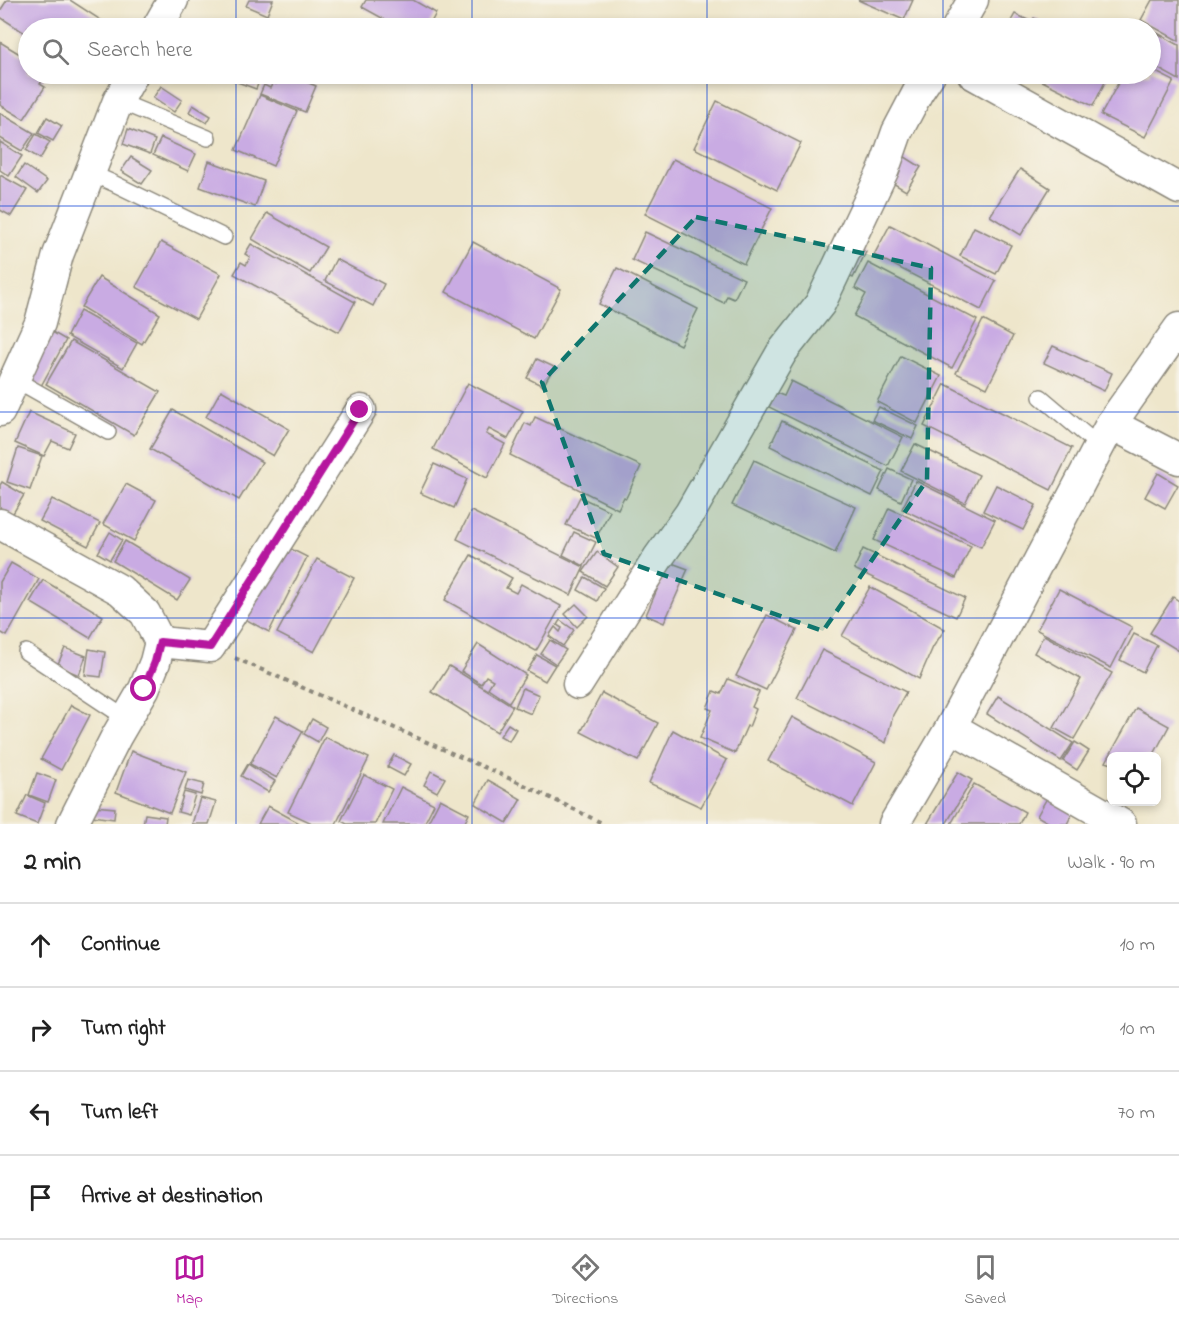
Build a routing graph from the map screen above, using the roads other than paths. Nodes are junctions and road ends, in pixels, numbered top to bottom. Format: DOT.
graph roads {
  1 [pos="173,0"];
  2 [pos="973,0"];
  3 [pos="163,18"];
  4 [pos="963,18"];
  5 [pos="127,84"];
  6 [pos="923,84"];
  7 [pos="991,84"];
  8 [pos="118,101"];
  9 [pos="208,138"];
  10 [pos="90,173"];
  11 [pos="1179,189"];
  12 [pos="224,237"];
  13 [pos="1179,328"];
  14 [pos="14,381"];
  15 [pos="1041,397"];
  16 [pos="360,410"];
  17 [pos="0,411"];
  18 [pos="108,432"];
  19 [pos="1105,435"];
  20 [pos="1179,459"];
  21 [pos="0,524"];
  22 [pos="160,642"];
  23 [pos="26,652"];
  24 [pos="578,684"];
  25 [pos="127,719"];
  26 [pos="951,727"];
  27 [pos="72,824"];
  28 [pos="894,824"];
  29 [pos="1120,824"];
  1 -- 3 [label="street"];
  2 -- 4 [label="street"];
  5 -- 8 [label="street"];
  6 -- 24 [label="street"];
  7 -- 11 [label="street"];
  8 -- 9 [label="lane"];
  8 -- 10 [label="street"];
  10 -- 12 [label="lane"];
  10 -- 14 [label="street"];
  13 -- 19 [label="street"];
  14 -- 17 [label="street"];
  14 -- 18 [label="lane"];
  15 -- 19 [label="lane"];
  16 -- 22 [label="street"];
  19 -- 20 [label="street"];
  19 -- 26 [label="street"];
  21 -- 22 [label="street"];
  22 -- 25 [label="street"];
  23 -- 25 [label="lane"];
  25 -- 27 [label="street"];
  26 -- 28 [label="street"];
  26 -- 29 [label="street"];
}
